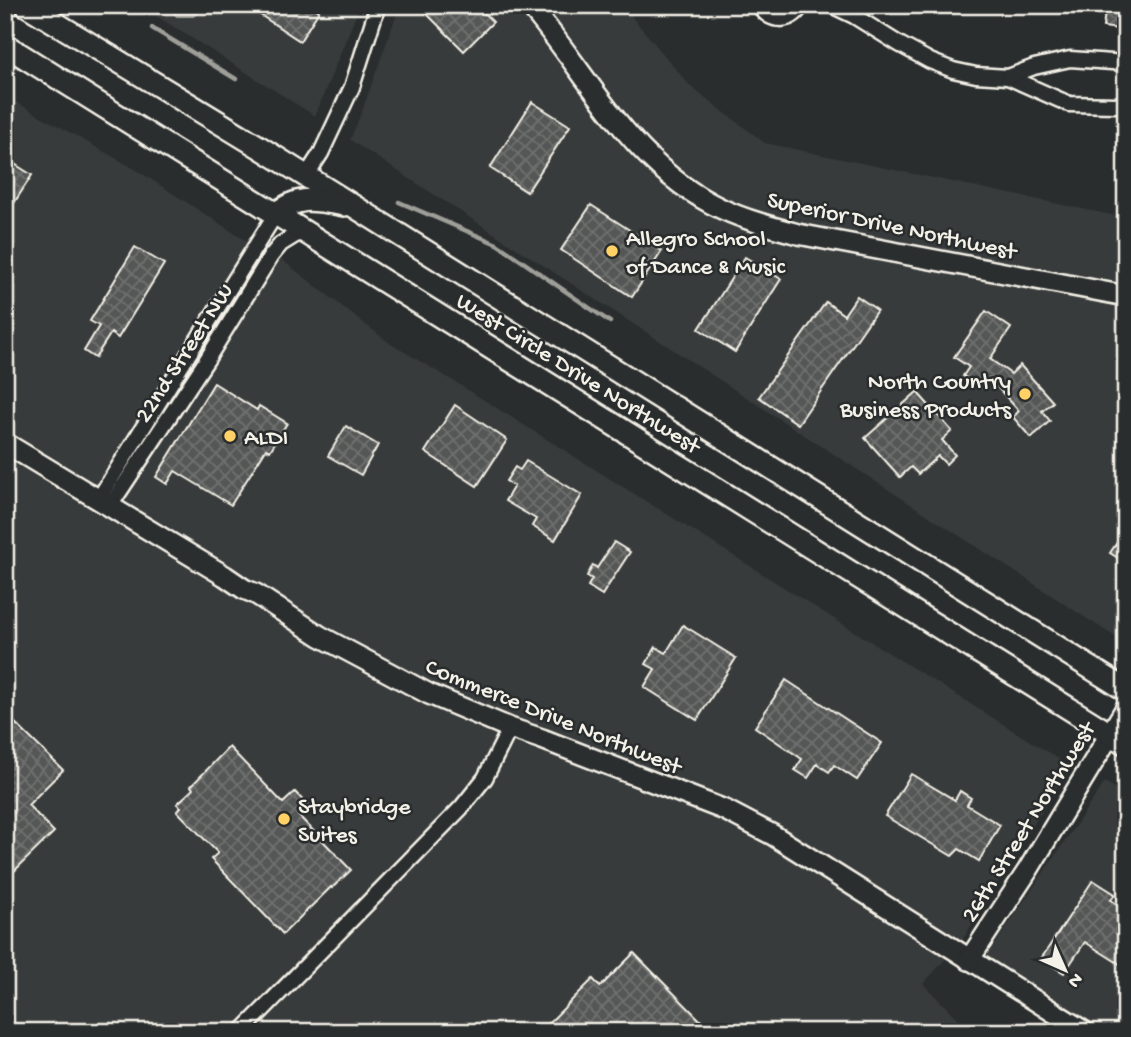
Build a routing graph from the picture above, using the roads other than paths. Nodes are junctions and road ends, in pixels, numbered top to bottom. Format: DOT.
graph roads {
  1 [pos="26,5"];
  2 [pos="378,5"];
  3 [pos="529,5"];
  4 [pos="759,5"];
  5 [pos="802,5"];
  6 [pos="831,5"];
  7 [pos="5,46"];
  8 [pos="1126,63"];
  9 [pos="1008,77"];
  10 [pos="1126,103"];
  11 [pos="306,176"];
  12 [pos="352,206"];
  13 [pos="275,215"];
  14 [pos="302,231"];
  15 [pos="1126,296"];
  16 [pos="5,443"];
  17 [pos="104,503"];
  18 [pos="1126,690"];
  19 [pos="1126,708"];
  20 [pos="510,728"];
  21 [pos="1118,739"];
  22 [pos="969,960"];
  23 [pos="241,1032"];
  24 [pos="1085,1032"];
  1 -- 11 [label="main road, West Circle Drive Northwest"];
  2 -- 11 [label="street"];
  3 -- 15 [label="street, Superior Drive Northwest"];
  4 -- 5 [label="street"];
  6 -- 9 [label="street"];
  7 -- 13 [label="main road, West Circle Drive Northwest"];
  8 -- 9 [label="street"];
  9 -- 10 [label="street"];
  11 -- 12 [label="main road, West Circle Drive Northwest"];
  12 -- 13 [label="main road"];
  12 -- 18 [label="main road, West Circle Drive Northwest"];
  13 -- 14 [label="main road, West Circle Drive Northwest"];
  13 -- 17 [label="street, 22nd Street NW"];
  14 -- 17 [label="street, 22nd Street NW"];
  14 -- 21 [label="main road, West Circle Drive Northwest"];
  16 -- 17 [label="street, Commerce Drive Northwest"];
  17 -- 20 [label="street, Commerce Drive Northwest"];
  19 -- 21 [label="street, 26th Street Northwest"];
  20 -- 22 [label="street, Commerce Drive Northwest"];
  20 -- 23 [label="street"];
  21 -- 22 [label="street, 26th Street Northwest"];
  22 -- 24 [label="street, Commerce Drive Northwest"];
}
